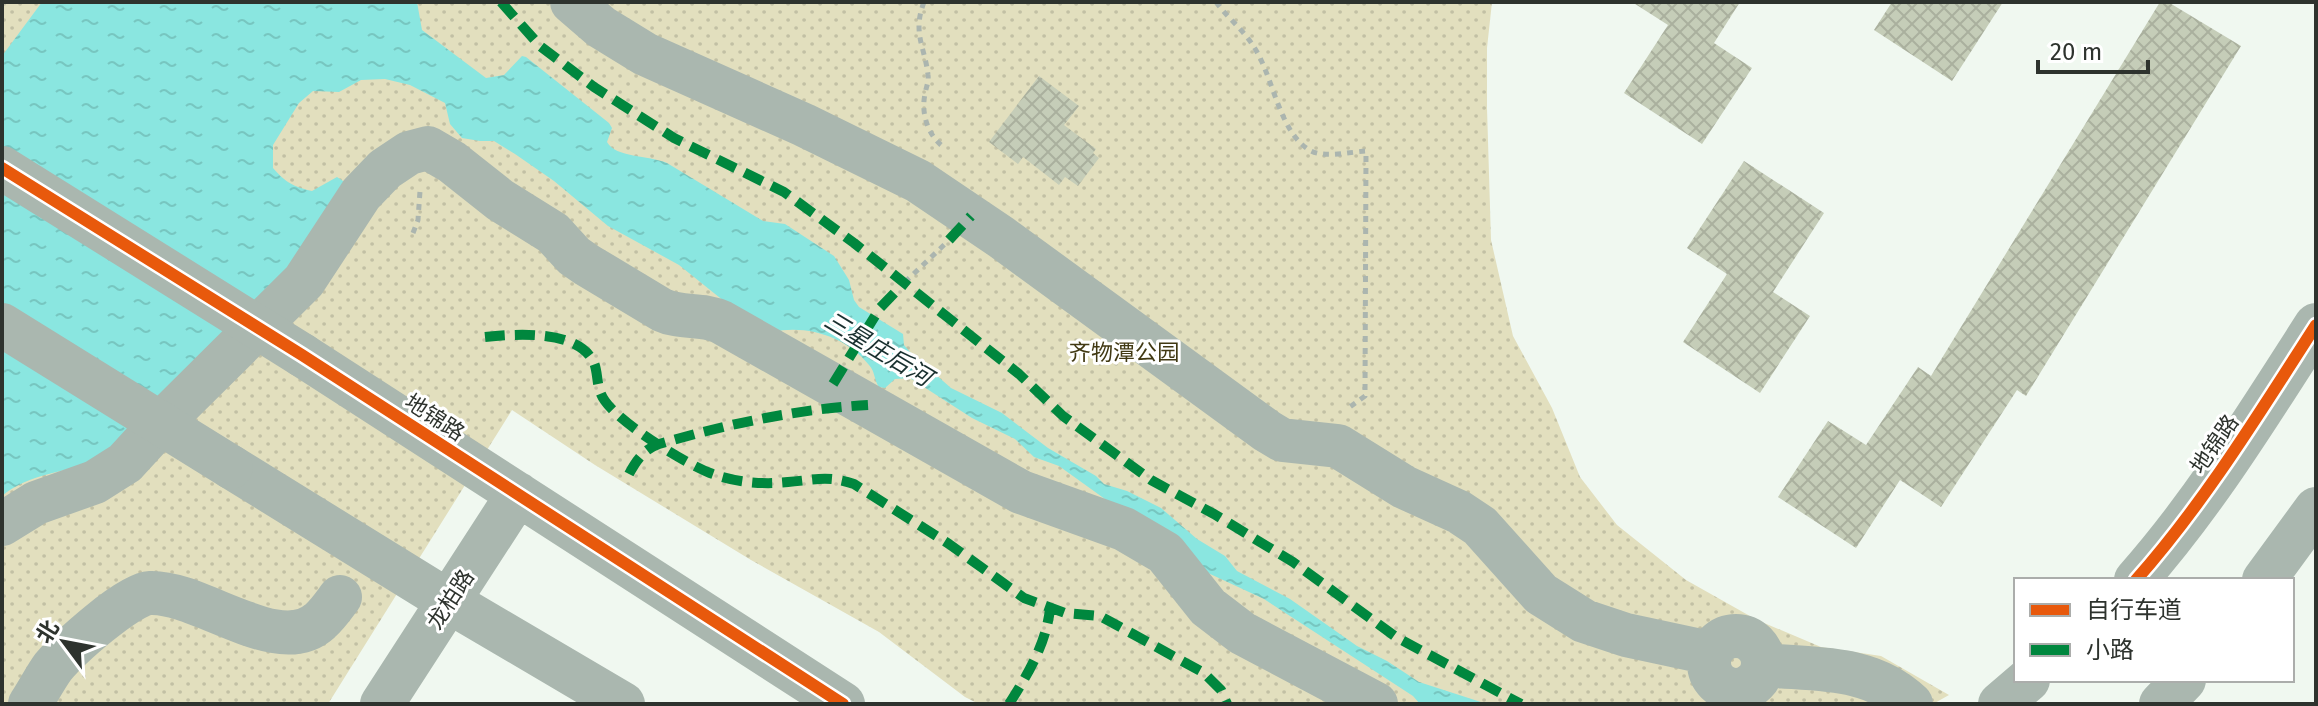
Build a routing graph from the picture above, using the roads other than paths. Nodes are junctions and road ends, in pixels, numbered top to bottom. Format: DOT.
graph roads {
  1 [pos="572,2"];
  2 [pos="2,168"];
  3 [pos="2,325"];
  4 [pos="2316,325"];
  5 [pos="518,494"];
  6 [pos="2316,509"];
  7 [pos="2,524"];
  8 [pos="2138,578"];
  9 [pos="2265,578"];
  10 [pos="340,597"];
  11 [pos="448,601"];
  12 [pos="2026,682"];
  13 [pos="2182,682"];
  14 [pos="30,704"];
  15 [pos="382,704"];
  16 [pos="623,704"];
  17 [pos="843,704"];
  18 [pos="1376,704"];
  19 [pos="1911,704"];
  20 [pos="2000,704"];
  21 [pos="2161,704"];
  1 -- 19 [label="street"];
  2 -- 5 [label="street, 地锦路, bridge"];
  3 -- 11 [label="street, bridge"];
  4 -- 8 [label="street, 地锦路"];
  5 -- 11 [label="street, 龙柏路"];
  5 -- 17 [label="street, 地锦路"];
  6 -- 9 [label="street"];
  7 -- 18 [label="street"];
  10 -- 14 [label="street"];
  11 -- 15 [label="street, 龙柏路"];
  11 -- 16 [label="street"];
  12 -- 20 [label="street"];
  13 -- 21 [label="street"];
}
